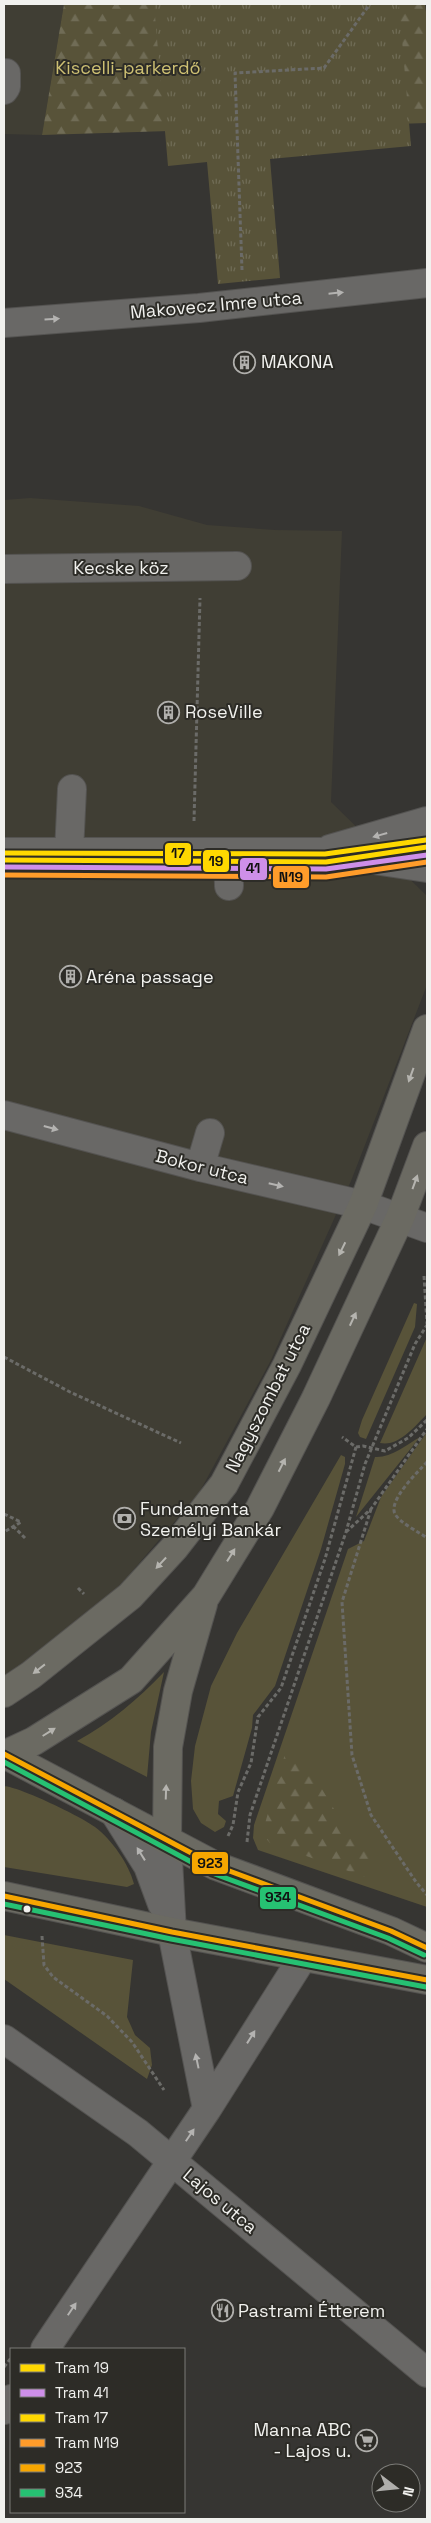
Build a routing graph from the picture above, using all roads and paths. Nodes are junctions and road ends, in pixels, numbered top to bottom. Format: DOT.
graph roads {
  1 [pos="370,4"];
  2 [pos="427,283"];
  3 [pos="243,304"];
  4 [pos="4,323"];
  5 [pos="237,566"];
  6 [pos="201,568"];
  7 [pos="4,569"];
  8 [pos="72,789"];
  9 [pos="194,821"];
  10 [pos="427,821"];
  11 [pos="4,852"];
  12 [pos="69,852"];
  13 [pos="228,852"];
  14 [pos="321,852"];
  15 [pos="427,868"];
  16 [pos="229,886"];
  17 [pos="427,1029"];
  18 [pos="4,1115"];
  19 [pos="210,1133"];
  20 [pos="427,1146"];
  21 [pos="200,1167"];
  22 [pos="364,1205"];
  23 [pos="400,1218"];
  24 [pos="427,1228"];
  25 [pos="424,1276"];
  26 [pos="427,1325"];
  27 [pos="4,1357"];
  28 [pos="427,1420"];
  29 [pos="427,1429"];
  30 [pos="342,1437"];
  31 [pos="181,1443"];
  32 [pos="356,1447"];
  33 [pos="371,1448"];
  34 [pos="427,1462"];
  35 [pos="371,1509"];
  36 [pos="4,1514"];
  37 [pos="13,1526"];
  38 [pos="4,1532"];
  39 [pos="346,1532"];
  40 [pos="427,1538"];
  41 [pos="26,1539"];
  42 [pos="206,1596"];
  43 [pos="4,1693"];
  44 [pos="4,1754"];
  45 [pos="114,1812"];
  46 [pos="166,1841"];
  47 [pos="225,1843"];
  48 [pos="237,1874"];
  49 [pos="4,1896"];
  50 [pos="427,1896"];
  51 [pos="41,1932"];
  52 [pos="172,1932"];
  53 [pos="427,1948"];
  54 [pos="303,1956"];
  55 [pos="427,1980"];
  56 [pos="4,2039"];
  57 [pos="164,2090"];
  58 [pos="207,2109"];
  59 [pos="172,2161"];
  60 [pos="46,2348"];
  61 [pos="427,2373"];
  1 -- 3 [label="path"];
  3 -- 2 [label="street, Makovecz Imre utca, one-way"];
  4 -- 3 [label="street, Makovecz Imre utca, one-way"];
  5 -- 6 [label="street, Kecske köz"];
  6 -- 7 [label="street, Kecske köz"];
  6 -- 9 [label="path"];
  8 -- 12 [label="street"];
  10 -- 14 [label="street, one-way"];
  11 -- 12 [label="street"];
  12 -- 13 [label="street"];
  13 -- 14 [label="street"];
  13 -- 16 [label="street"];
  14 -- 15 [label="street"];
  17 -- 22 [label="main road, Nagyszombat utca, one-way"];
  18 -- 21 [label="street, Bokor utca, one-way"];
  19 -- 21 [label="street"];
  23 -- 20 [label="main road, one-way"];
  21 -- 22 [label="street, Bokor utca, one-way"];
  22 -- 23 [label="street, Bokor utca"];
  22 -- 43 [label="main road, Nagyszombat utca, one-way"];
  23 -- 24 [label="street, Bokor utca"];
  42 -- 23 [label="main road, one-way"];
  25 -- 26 [label="path"];
  26 -- 33 [label="path"];
  27 -- 31 [label="path"];
  28 -- 33 [label="path"];
  29 -- 35 [label="path"];
  30 -- 32 [label="path"];
  32 -- 33 [label="path"];
  32 -- 47 [label="path"];
  33 -- 39 [label="path"];
  34 -- 40 [label="path"];
  35 -- 39 [label="path"];
  35 -- 50 [label="path"];
  36 -- 37 [label="path"];
  37 -- 38 [label="path"];
  37 -- 41 [label="path"];
  39 -- 48 [label="path"];
  44 -- 42 [label="main road, one-way"];
  46 -- 42 [label="main road, one-way"];
  44 -- 45 [label="main road"];
  45 -- 46 [label="main road"];
  52 -- 45 [label="street, one-way"];
  46 -- 48 [label="main road"];
  46 -- 52 [label="street"];
  48 -- 53 [label="main road"];
  49 -- 52 [label="main road"];
  51 -- 57 [label="path"];
  52 -- 54 [label="main road"];
  58 -- 52 [label="street, one-way"];
  54 -- 55 [label="main road"];
  58 -- 54 [label="street, one-way"];
  56 -- 59 [label="street, Lajos utca"];
  59 -- 58 [label="street, one-way"];
  60 -- 59 [label="street, one-way"];
  59 -- 61 [label="street, Lajos utca"];
}
